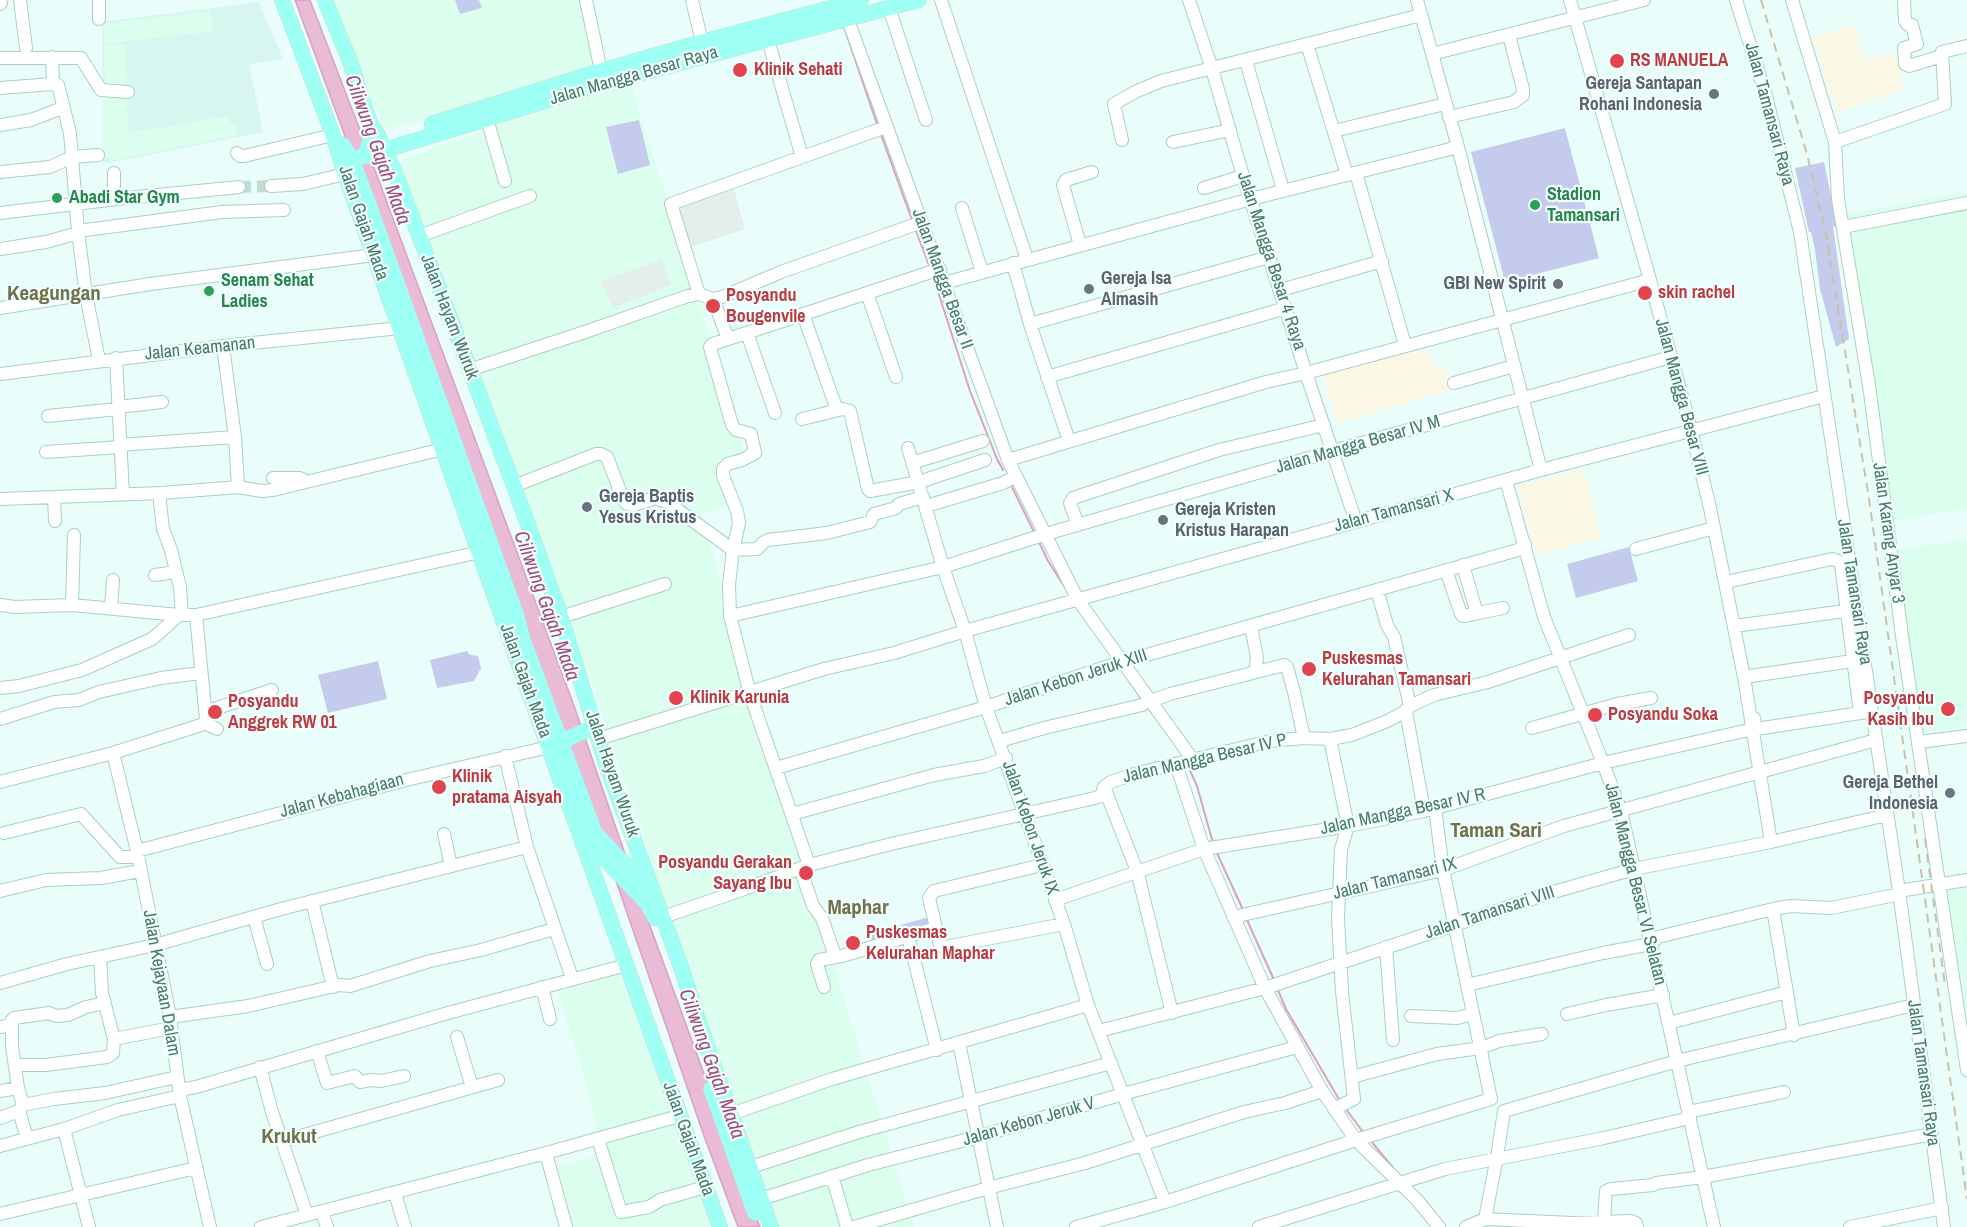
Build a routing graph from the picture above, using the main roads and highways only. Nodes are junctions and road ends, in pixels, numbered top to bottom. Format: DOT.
graph roads {
  1 [pos="282,0"];
  2 [pos="325,0"];
  3 [pos="919,0"];
  4 [pos="844,10"];
  5 [pos="754,30"];
  6 [pos="525,102"];
  7 [pos="370,123"];
  8 [pos="408,135"];
  9 [pos="365,155"];
  10 [pos="467,497"];
  11 [pos="592,732"];
  12 [pos="557,745"];
  13 [pos="579,828"];
  14 [pos="658,914"];
  15 [pos="684,977"];
  16 [pos="639,1001"];
  17 [pos="720,1227"];
  18 [pos="761,1227"];
  19 [pos="771,1227"];
  1 -- 9 [label="main road, Jalan Gajah Mada"];
  2 -- 7 [label="main road, Jalan Hayam Wuruk"];
  3 -- 4 [label="main road, Jalan Mangga Besar Raya"];
  4 -- 5 [label="main road, Jalan Mangga Besar Raya"];
  5 -- 6 [label="main road, Jalan Mangga Besar Raya"];
  5 -- 6 [label="main road, Jalan Mangga Besar Raya"];
  6 -- 8 [label="main road, Jalan Mangga Besar Raya"];
  6 -- 8 [label="main road, Jalan Mangga Besar Raya"];
  7 -- 8 [label="main road"];
  7 -- 9 [label="main road, Jalan Hayam Wuruk"];
  8 -- 9 [label="main road, Jalan Mangga Besar Raya"];
  9 -- 10 [label="main road, Jalan Gajah Mada"];
  9 -- 10 [label="main road, Jalan Gajah Mada"];
  9 -- 11 [label="main road, Jalan Hayam Wuruk"];
  10 -- 12 [label="main road, Jalan Gajah Mada"];
  10 -- 12 [label="main road, Jalan Gajah Mada"];
  11 -- 12 [label="main road"];
  11 -- 14 [label="main road, Jalan Hayam Wuruk"];
  12 -- 13 [label="main road, Jalan Gajah Mada"];
  12 -- 15 [label="main road, Jalan Gajah Mada"];
  12 -- 16 [label="main road"];
  13 -- 14 [label="main road"];
  13 -- 16 [label="main road, Jalan Gajah Mada"];
  14 -- 15 [label="main road, Jalan Hayam Wuruk"];
  14 -- 18 [label="main road, Jalan Hayam Wuruk"];
  15 -- 19 [label="main road, Jalan Hayam Wuruk"];
  16 -- 17 [label="main road, Jalan Gajah Mada"];
}
